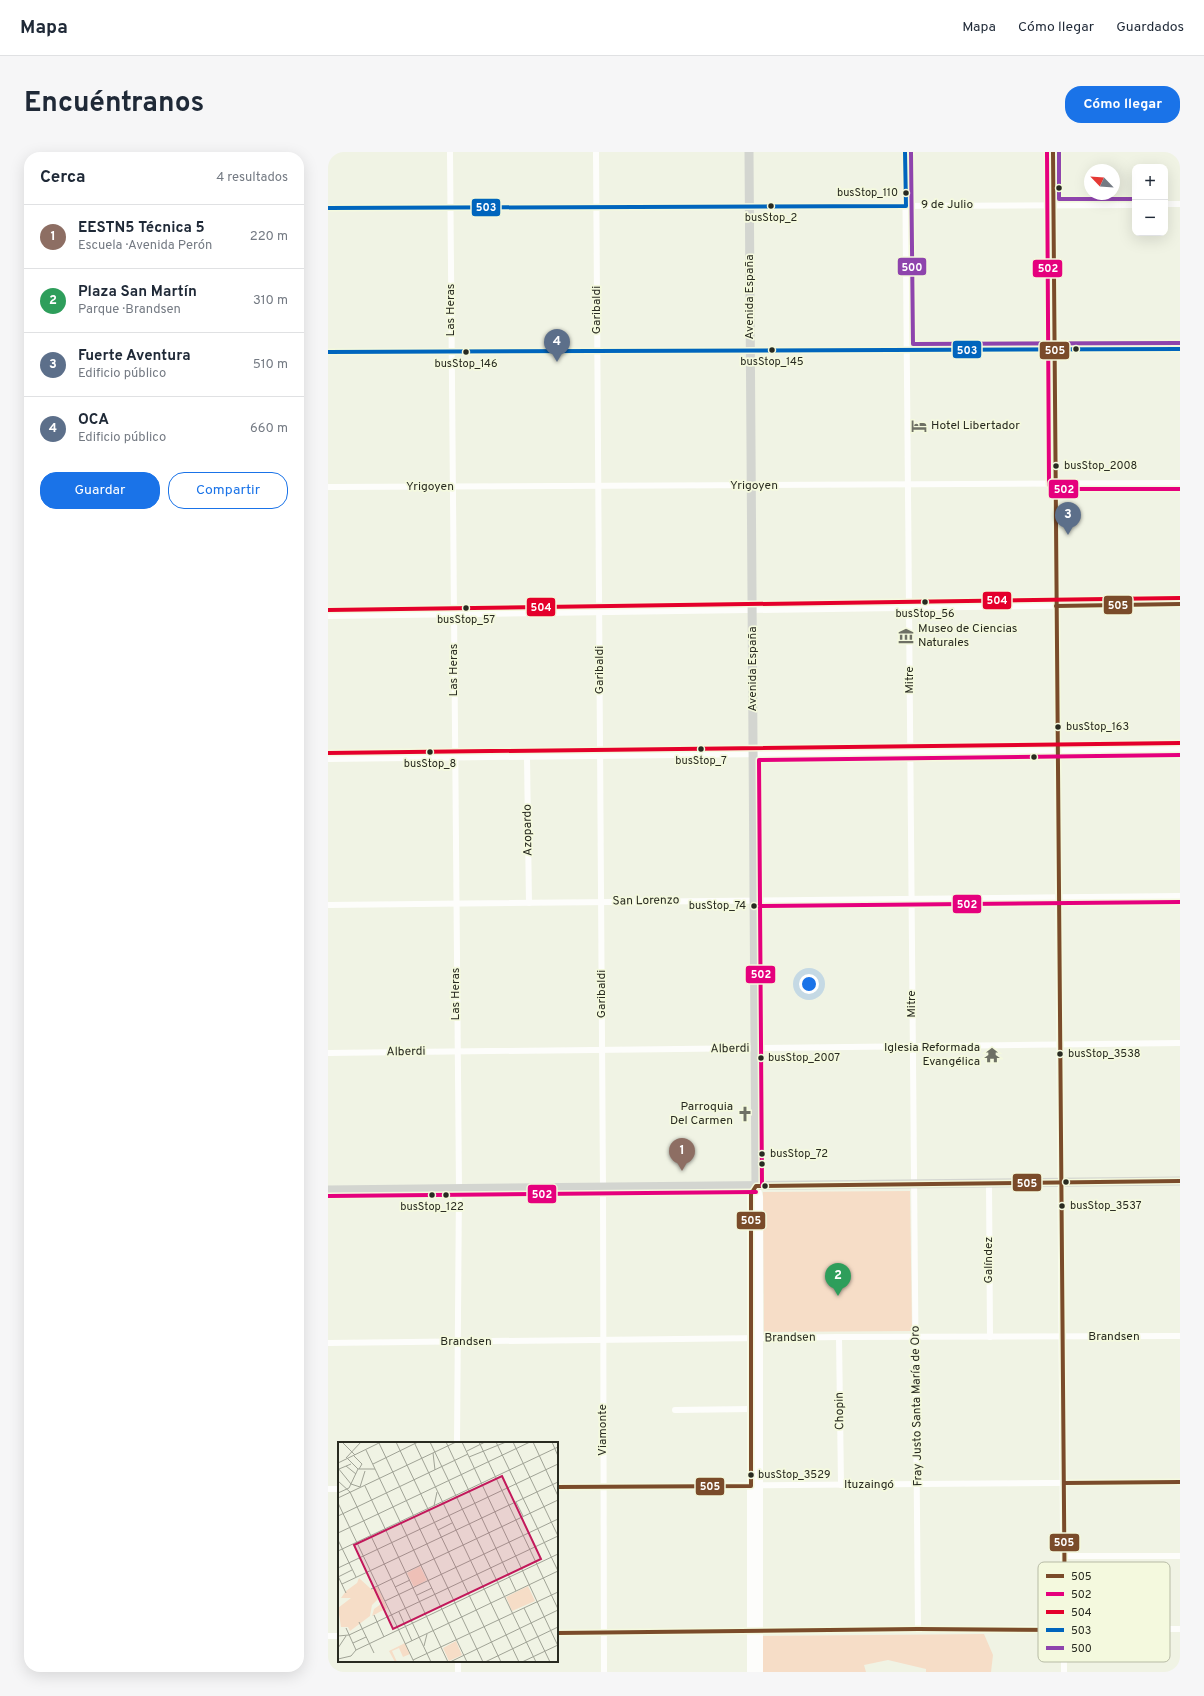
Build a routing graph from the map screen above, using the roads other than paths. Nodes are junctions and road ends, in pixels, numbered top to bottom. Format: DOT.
graph roads {
  1 [pos="450,152"];
  2 [pos="596,152"];
  3 [pos="749,152"];
  4 [pos="906,152"];
  5 [pos="1053,152"];
  6 [pos="1168,204"];
  7 [pos="1180,204"];
  8 [pos="1054,205"];
  9 [pos="1132,205"];
  10 [pos="750,206"];
  11 [pos="906,206"];
  12 [pos="596,207"];
  13 [pos="328,208"];
  14 [pos="450,208"];
  15 [pos="1180,349"];
  16 [pos="907,350"];
  17 [pos="1054,350"];
  18 [pos="597,351"];
  19 [pos="751,351"];
  20 [pos="328,352"];
  21 [pos="451,352"];
  22 [pos="1056,483"];
  23 [pos="1180,483"];
  24 [pos="908,484"];
  25 [pos="452,486"];
  26 [pos="598,486"];
  27 [pos="751,486"];
  28 [pos="328,487"];
  29 [pos="1180,604"];
  30 [pos="1056,606"];
  31 [pos="909,608"];
  32 [pos="752,610"];
  33 [pos="599,612"];
  34 [pos="453,614"];
  35 [pos="328,616"];
  36 [pos="1180,749"];
  37 [pos="1058,751"];
  38 [pos="910,752"];
  39 [pos="753,754"];
  40 [pos="600,756"];
  41 [pos="527,757"];
  42 [pos="454,758"];
  43 [pos="328,759"];
  44 [pos="1180,896"];
  45 [pos="1059,897"];
  46 [pos="912,899"];
  47 [pos="754,900"];
  48 [pos="601,902"];
  49 [pos="456,903"];
  50 [pos="529,903"];
  51 [pos="328,904"];
  52 [pos="1180,1043"];
  53 [pos="1060,1045"];
  54 [pos="913,1046"];
  55 [pos="755,1048"];
  56 [pos="602,1050"];
  57 [pos="457,1052"];
  58 [pos="328,1053"];
  59 [pos="1180,1181"];
  60 [pos="989,1182"];
  61 [pos="1061,1182"];
  62 [pos="914,1183"];
  63 [pos="756,1186"];
  64 [pos="603,1188"];
  65 [pos="459,1189"];
  66 [pos="328,1190"];
  67 [pos="917,1336"];
  68 [pos="990,1336"];
  69 [pos="1180,1336"];
  70 [pos="838,1337"];
  71 [pos="1062,1337"];
  72 [pos="755,1339"];
  73 [pos="603,1341"];
  74 [pos="459,1342"];
  75 [pos="328,1343"];
  76 [pos="751,1409"];
  77 [pos="675,1410"];
  78 [pos="458,1442"];
  79 [pos="1180,1482"];
  80 [pos="1064,1483"];
  81 [pos="918,1484"];
  82 [pos="841,1485"];
  83 [pos="755,1486"];
  84 [pos="558,1487"];
  85 [pos="603,1487"];
  86 [pos="1064,1556"];
  87 [pos="1180,1556"];
  88 [pos="1064,1562"];
  89 [pos="918,1629"];
  90 [pos="1170,1629"];
  91 [pos="1180,1629"];
  92 [pos="1038,1630"];
  93 [pos="755,1631"];
  94 [pos="558,1633"];
  95 [pos="603,1633"];
  96 [pos="1064,1662"];
  97 [pos="604,1672"];
  98 [pos="751,1672"];
  99 [pos="758,1672"];
  100 [pos="1064,1672"];
  1 -- 14 [label="street, Las Heras"];
  2 -- 12 [label="street, Garibaldi"];
  3 -- 10 [label="main road, Avenida España"];
  4 -- 11 [label="street, Mitre"];
  5 -- 8 [label="street"];
  6 -- 7 [label="street"];
  8 -- 9 [label="street, 9 de Julio"];
  8 -- 11 [label="street, 9 de Julio"];
  8 -- 17 [label="street"];
  10 -- 11 [label="street, 9 de Julio"];
  10 -- 12 [label="street, 9 de Julio"];
  10 -- 19 [label="main road, Avenida España"];
  11 -- 16 [label="street, Mitre"];
  12 -- 14 [label="street, 9 de Julio"];
  12 -- 18 [label="street, Garibaldi"];
  13 -- 14 [label="street, 9 de Julio"];
  14 -- 21 [label="street, Las Heras"];
  15 -- 17 [label="street"];
  16 -- 17 [label="street"];
  16 -- 19 [label="street"];
  16 -- 24 [label="street, Mitre"];
  17 -- 22 [label="street"];
  18 -- 19 [label="street"];
  18 -- 21 [label="street"];
  18 -- 26 [label="street, Garibaldi"];
  19 -- 27 [label="main road, Avenida España"];
  20 -- 21 [label="street"];
  21 -- 25 [label="street, Las Heras"];
  22 -- 23 [label="street, Yrigoyen"];
  22 -- 24 [label="street, Yrigoyen"];
  22 -- 30 [label="street"];
  24 -- 27 [label="street, Yrigoyen"];
  24 -- 31 [label="street, Mitre"];
  25 -- 26 [label="street, Yrigoyen"];
  25 -- 28 [label="street, Yrigoyen"];
  25 -- 34 [label="street, Las Heras"];
  26 -- 27 [label="street, Yrigoyen"];
  26 -- 33 [label="street, Garibaldi"];
  27 -- 32 [label="main road, Avenida España"];
  29 -- 30 [label="street"];
  30 -- 31 [label="street"];
  30 -- 37 [label="street"];
  31 -- 32 [label="street"];
  31 -- 38 [label="street, Mitre"];
  32 -- 33 [label="street"];
  32 -- 39 [label="main road, Avenida España"];
  33 -- 34 [label="street"];
  33 -- 40 [label="street, Garibaldi"];
  34 -- 35 [label="street"];
  34 -- 42 [label="street, Las Heras"];
  36 -- 37 [label="street"];
  37 -- 38 [label="street"];
  37 -- 45 [label="street"];
  38 -- 39 [label="street"];
  38 -- 46 [label="street, Mitre"];
  39 -- 40 [label="street"];
  39 -- 47 [label="main road, Avenida España"];
  40 -- 41 [label="street"];
  40 -- 48 [label="street, Garibaldi"];
  41 -- 42 [label="street"];
  41 -- 50 [label="street, Azopardo"];
  42 -- 43 [label="street"];
  42 -- 49 [label="street, Las Heras"];
  44 -- 45 [label="street, San Lorenzo"];
  45 -- 46 [label="street, San Lorenzo"];
  45 -- 53 [label="street"];
  46 -- 47 [label="street, San Lorenzo"];
  46 -- 54 [label="street, Mitre"];
  47 -- 48 [label="street, San Lorenzo"];
  47 -- 55 [label="main road, Avenida España"];
  48 -- 50 [label="street, San Lorenzo"];
  48 -- 56 [label="street, Garibaldi"];
  49 -- 50 [label="street, San Lorenzo"];
  49 -- 51 [label="street, San Lorenzo"];
  49 -- 57 [label="street, Las Heras"];
  52 -- 53 [label="street, Alberdi"];
  53 -- 54 [label="street, Alberdi"];
  53 -- 61 [label="street"];
  54 -- 55 [label="street, Alberdi"];
  54 -- 62 [label="street, Mitre"];
  55 -- 56 [label="street, Alberdi"];
  55 -- 63 [label="main road, Avenida España"];
  56 -- 57 [label="street, Alberdi"];
  56 -- 64 [label="street, Garibaldi"];
  57 -- 58 [label="street, Alberdi"];
  57 -- 65 [label="street, Las Heras"];
  59 -- 61 [label="main road"];
  60 -- 61 [label="main road"];
  60 -- 62 [label="main road"];
  60 -- 68 [label="street, Galíndez"];
  61 -- 71 [label="street"];
  62 -- 63 [label="main road"];
  62 -- 67 [label="street, Fray Justo Santa María de Oro"];
  63 -- 64 [label="main road"];
  63 -- 72 [label="street"];
  64 -- 65 [label="main road"];
  64 -- 73 [label="street, Viamonte"];
  65 -- 66 [label="main road"];
  65 -- 74 [label="street, Las Heras"];
  67 -- 68 [label="street, Brandsen"];
  67 -- 70 [label="street, Brandsen"];
  67 -- 81 [label="street, Fray Justo Santa María de Oro"];
  68 -- 71 [label="street, Brandsen"];
  69 -- 71 [label="street, Brandsen"];
  70 -- 72 [label="street, Brandsen"];
  70 -- 82 [label="street, Chopin"];
  71 -- 80 [label="street"];
  72 -- 73 [label="street, Brandsen"];
  72 -- 76 [label="street"];
  72 -- 83 [label="street"];
  73 -- 74 [label="street, Brandsen"];
  73 -- 85 [label="street, Viamonte"];
  74 -- 75 [label="street, Brandsen"];
  74 -- 78 [label="street, Las Heras"];
  76 -- 77 [label="street"];
  76 -- 83 [label="street"];
  79 -- 80 [label="street, Ituzaingó"];
  80 -- 81 [label="street, Ituzaingó"];
  80 -- 86 [label="street"];
  81 -- 82 [label="street, Ituzaingó"];
  81 -- 89 [label="street, Fray Justo Santa María de Oro"];
  82 -- 83 [label="street, Ituzaingó"];
  83 -- 85 [label="street, Ituzaingó"];
  83 -- 93 [label="street"];
  84 -- 85 [label="street, Ituzaingó"];
  85 -- 95 [label="street, Viamonte"];
  86 -- 87 [label="street"];
  86 -- 88 [label="street"];
  89 -- 92 [label="street"];
  89 -- 93 [label="street"];
  90 -- 91 [label="street"];
  93 -- 95 [label="street"];
  93 -- 98 [label="street"];
  93 -- 99 [label="street"];
  94 -- 95 [label="street"];
  95 -- 97 [label="street, Viamonte"];
  96 -- 100 [label="street"];
}
